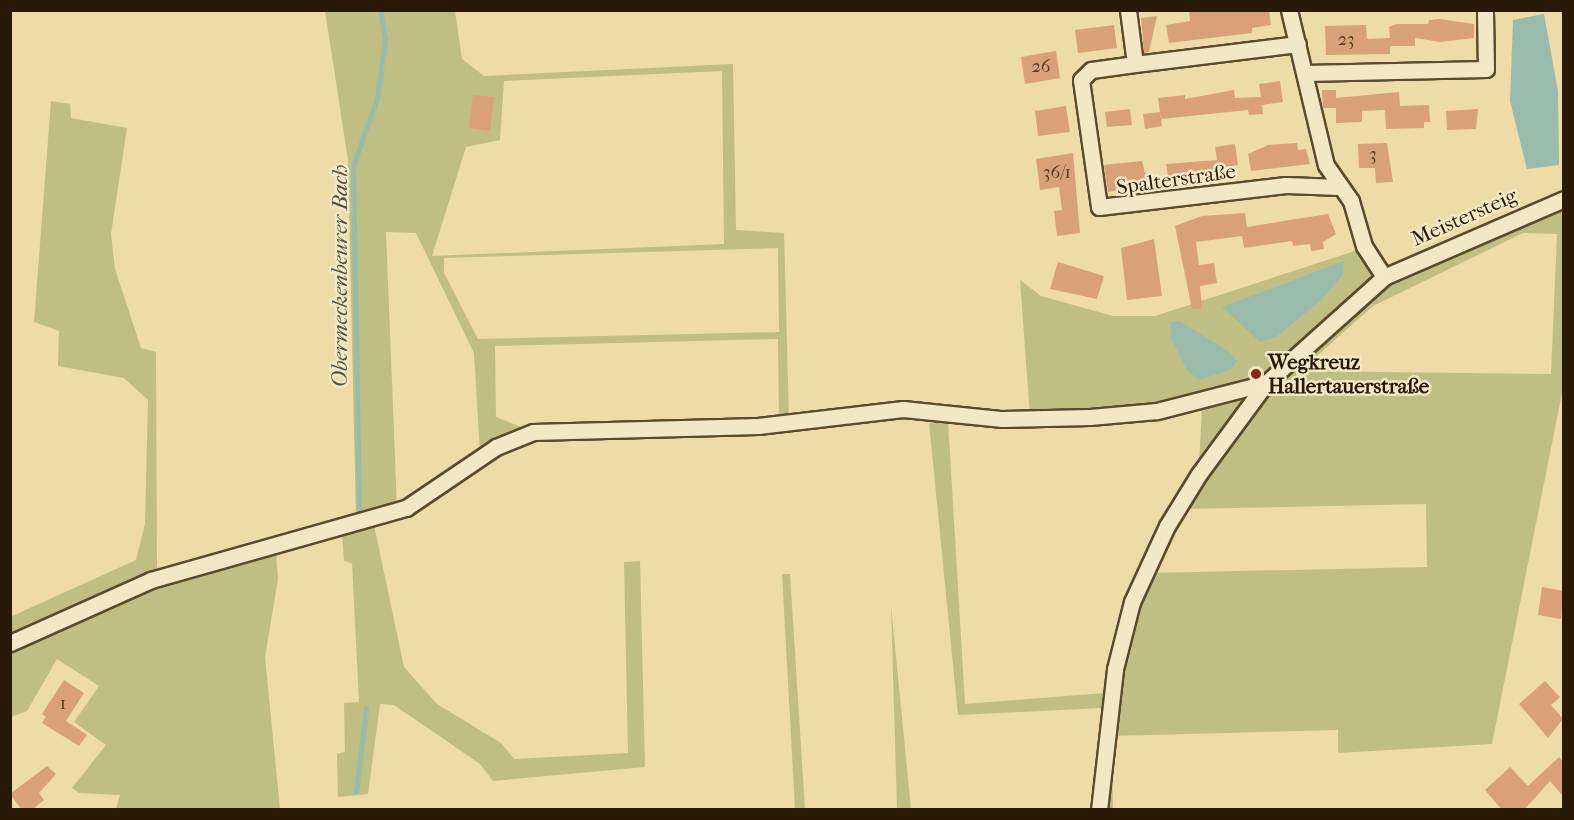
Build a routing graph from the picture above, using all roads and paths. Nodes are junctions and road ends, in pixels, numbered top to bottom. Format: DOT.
graph roads {
  1 [pos="1128,10"];
  2 [pos="1289,10"];
  3 [pos="1485,10"];
  4 [pos="1298,44"];
  5 [pos="1135,64"];
  6 [pos="1305,73"];
  7 [pos="1339,187"];
  8 [pos="1563,200"];
  9 [pos="1384,277"];
  10 [pos="1266,383"];
  11 [pos="10,643"];
  12 [pos="1099,810"];
  1 -- 5 [label="street"];
  2 -- 4 [label="street"];
  3 -- 6 [label="street"];
  4 -- 5 [label="street, Spalterstraße"];
  4 -- 6 [label="street"];
  5 -- 7 [label="street, Spalterstraße"];
  6 -- 7 [label="street"];
  7 -- 9 [label="street"];
  8 -- 9 [label="street, Meistersteig"];
  9 -- 10 [label="street, Meistersteig"];
  10 -- 11 [label="street"];
  10 -- 12 [label="street, Meistersteig"];
}
